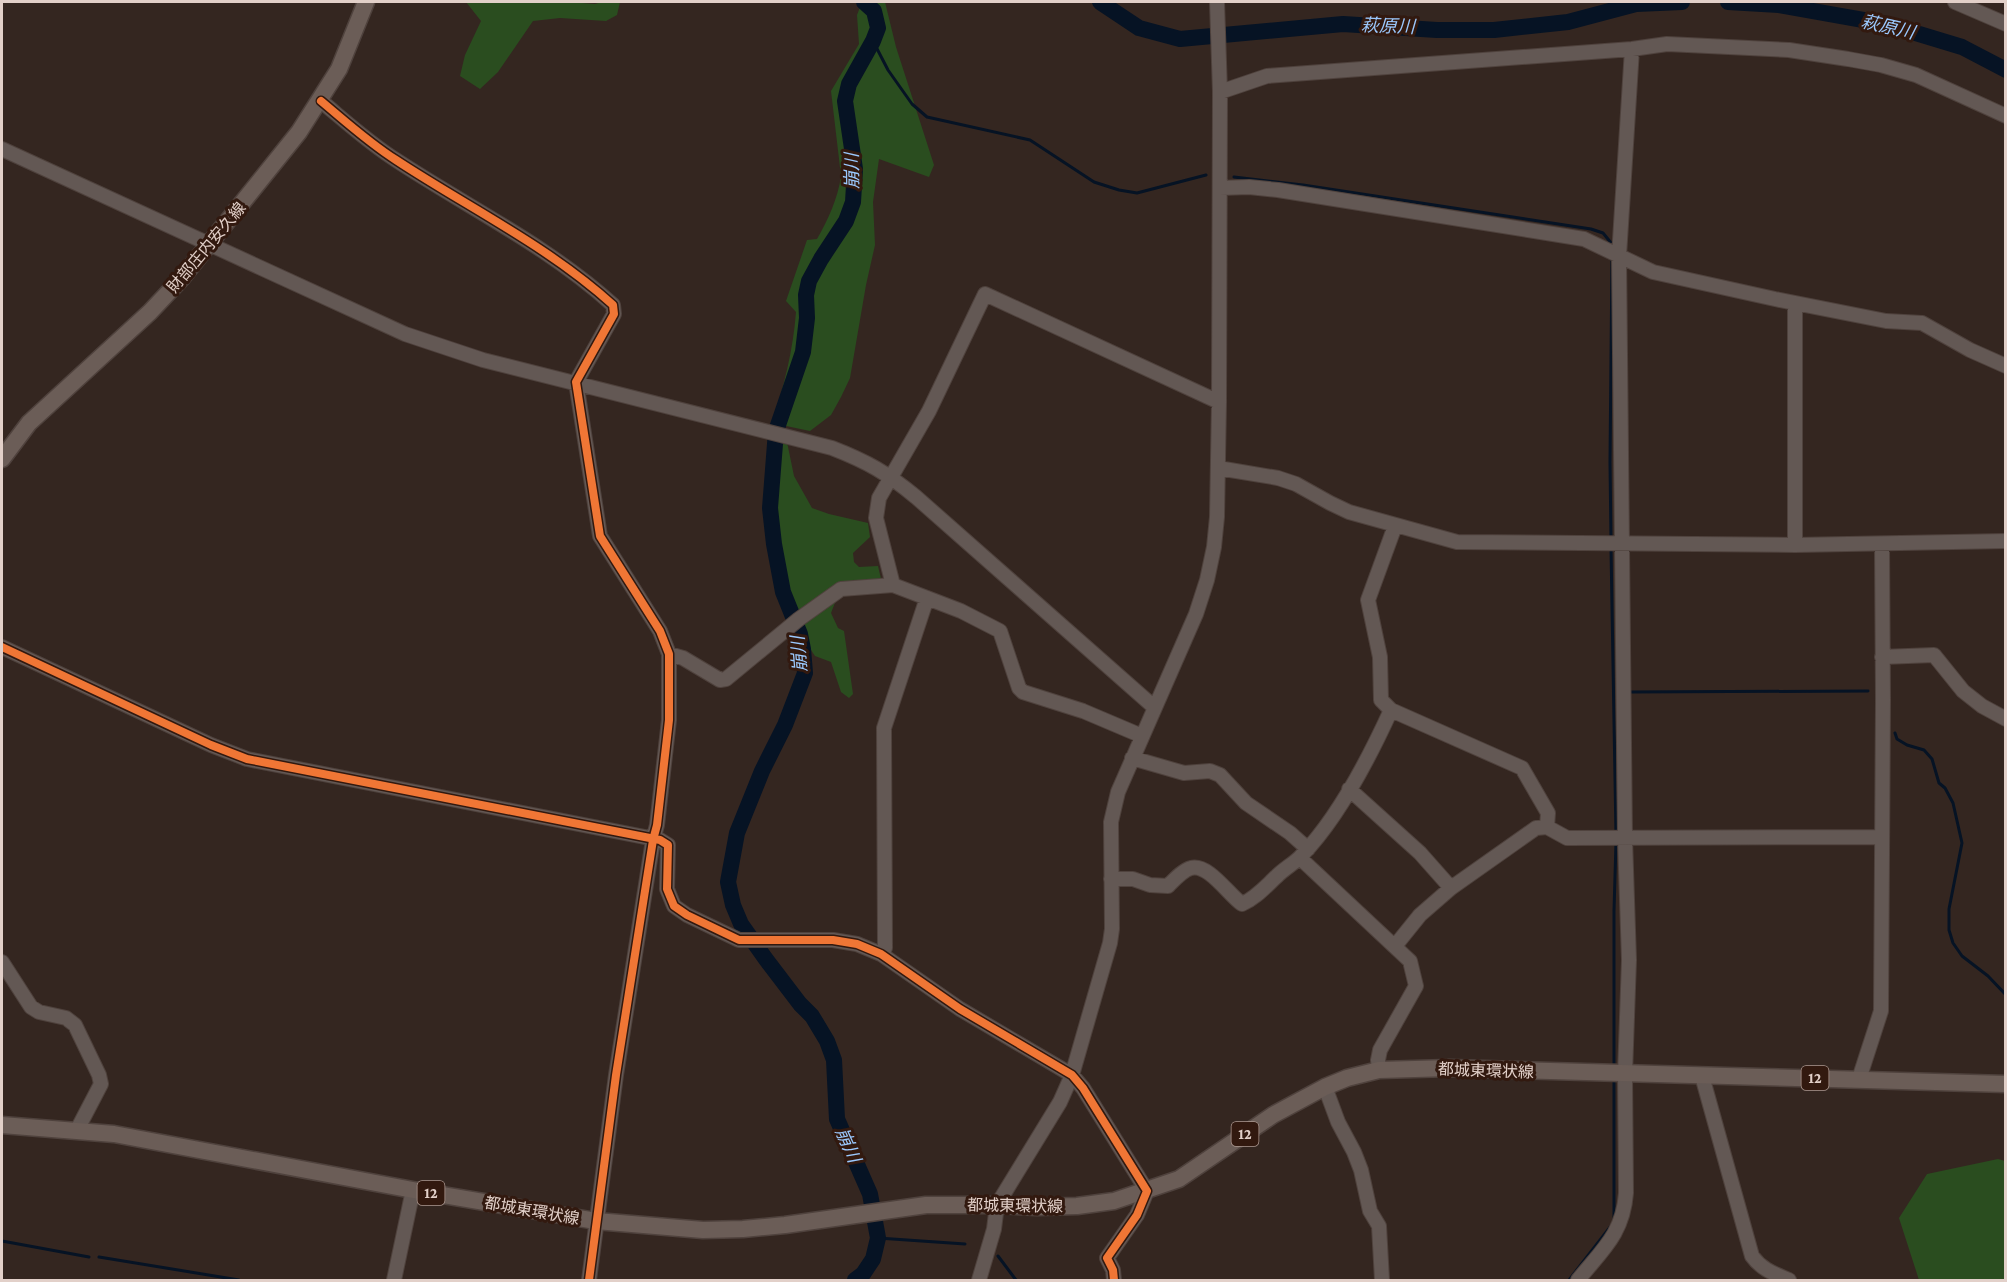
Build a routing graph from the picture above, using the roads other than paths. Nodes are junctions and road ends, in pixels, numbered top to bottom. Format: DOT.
graph roads {
  1 [pos="366,2"];
  2 [pos="1217,2"];
  3 [pos="1955,2"];
  4 [pos="2006,24"];
  5 [pos="1632,49"];
  6 [pos="1220,92"];
  7 [pos="321,100"];
  8 [pos="2006,116"];
  9 [pos="2,150"];
  10 [pos="1220,188"];
  11 [pos="208,245"];
  12 [pos="1613,253"];
  13 [pos="1795,303"];
  14 [pos="2006,366"];
  15 [pos="576,382"];
  16 [pos="1219,402"];
  17 [pos="2,459"];
  18 [pos="1218,468"];
  19 [pos="891,476"];
  20 [pos="1395,526"];
  21 [pos="2006,541"];
  22 [pos="1881,544"];
  23 [pos="1615,545"];
  24 [pos="1795,545"];
  25 [pos="893,585"];
  26 [pos="927,598"];
  27 [pos="2,647"];
  28 [pos="669,654"];
  29 [pos="1882,657"];
  30 [pos="1154,707"];
  31 [pos="1391,710"];
  32 [pos="2006,719"];
  33 [pos="1142,736"];
  34 [pos="1132,758"];
  35 [pos="1349,789"];
  36 [pos="1547,827"];
  37 [pos="1882,837"];
  38 [pos="1618,839"];
  39 [pos="653,840"];
  40 [pos="1304,853"];
  41 [pos="1111,879"];
  42 [pos="1451,888"];
  43 [pos="1395,945"];
  44 [pos="881,954"];
  45 [pos="2,962"];
  46 [pos="1378,1070"];
  47 [pos="1617,1074"];
  48 [pos="1072,1075"];
  49 [pos="1702,1076"];
  50 [pos="1859,1079"];
  51 [pos="2006,1084"];
  52 [pos="1325,1087"];
  53 [pos="2,1125"];
  54 [pos="76,1130"];
  55 [pos="413,1190"];
  56 [pos="1147,1191"];
  57 [pos="997,1205"];
  58 [pos="596,1221"];
  59 [pos="394,1281"];
  60 [pos="589,1281"];
  61 [pos="979,1281"];
  62 [pos="1114,1281"];
  63 [pos="1382,1281"];
  64 [pos="1578,1281"];
  65 [pos="1789,1281"];
  1 -- 7 [label="main road, 財部庄内安久線"];
  2 -- 6 [label="street"];
  3 -- 4 [label="street"];
  5 -- 6 [label="street"];
  5 -- 8 [label="street"];
  5 -- 12 [label="street"];
  6 -- 10 [label="street"];
  7 -- 11 [label="main road, 財部庄内安久線"];
  7 -- 15 [label="street"];
  9 -- 11 [label="street"];
  10 -- 12 [label="street"];
  10 -- 16 [label="street"];
  11 -- 15 [label="street"];
  11 -- 17 [label="main road, 財部庄内安久線"];
  12 -- 13 [label="street"];
  12 -- 23 [label="street"];
  13 -- 14 [label="street"];
  13 -- 24 [label="street"];
  15 -- 19 [label="street"];
  15 -- 28 [label="street"];
  16 -- 18 [label="street"];
  16 -- 19 [label="street"];
  18 -- 20 [label="street"];
  18 -- 30 [label="street"];
  19 -- 25 [label="street"];
  19 -- 30 [label="street"];
  20 -- 23 [label="street"];
  20 -- 31 [label="street"];
  21 -- 22 [label="street"];
  22 -- 24 [label="street"];
  22 -- 29 [label="street"];
  23 -- 24 [label="street"];
  23 -- 38 [label="street"];
  25 -- 26 [label="street"];
  25 -- 28 [label="street"];
  26 -- 33 [label="street"];
  26 -- 44 [label="street"];
  27 -- 39 [label="street"];
  28 -- 39 [label="street"];
  29 -- 32 [label="street"];
  29 -- 37 [label="street"];
  30 -- 33 [label="street"];
  31 -- 35 [label="street"];
  31 -- 36 [label="street"];
  33 -- 34 [label="street"];
  34 -- 40 [label="street"];
  34 -- 41 [label="street"];
  35 -- 40 [label="street"];
  35 -- 42 [label="street"];
  36 -- 38 [label="street"];
  36 -- 42 [label="street"];
  37 -- 38 [label="street"];
  37 -- 50 [label="street"];
  38 -- 47 [label="street"];
  39 -- 44 [label="street"];
  39 -- 58 [label="street"];
  40 -- 41 [label="street"];
  40 -- 43 [label="street"];
  41 -- 48 [label="street"];
  42 -- 43 [label="street"];
  43 -- 46 [label="street"];
  44 -- 48 [label="street"];
  45 -- 54 [label="street"];
  46 -- 47 [label="main road, 都城東環状線 / 12"];
  46 -- 52 [label="main road, 都城東環状線 / 12"];
  47 -- 49 [label="main road, 都城東環状線 / 12"];
  47 -- 64 [label="street"];
  48 -- 56 [label="street"];
  48 -- 57 [label="street"];
  49 -- 50 [label="main road, 都城東環状線 / 12"];
  49 -- 65 [label="street"];
  50 -- 51 [label="main road, 都城東環状線 / 12"];
  52 -- 56 [label="main road, 都城東環状線 / 12"];
  52 -- 63 [label="street"];
  53 -- 54 [label="main road, 都城東環状線 / 12"];
  54 -- 55 [label="main road, 都城東環状線 / 12"];
  55 -- 58 [label="main road, 都城東環状線 / 12"];
  55 -- 59 [label="street"];
  56 -- 57 [label="main road, 都城東環状線 / 12"];
  56 -- 62 [label="street"];
  57 -- 58 [label="main road, 都城東環状線 / 12"];
  57 -- 61 [label="street"];
  58 -- 60 [label="street"];
}
